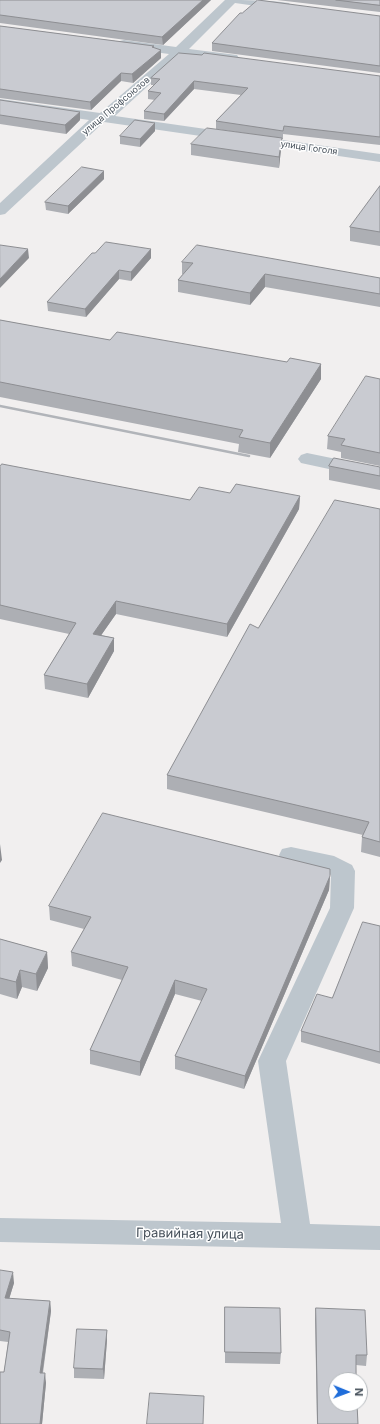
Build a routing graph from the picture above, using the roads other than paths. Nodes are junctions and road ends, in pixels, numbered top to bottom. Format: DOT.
graph roads {
  1 [pos="232,0"];
  2 [pos="236,0"];
  3 [pos="297,7"];
  4 [pos="109,42"];
  5 [pos="179,51"];
  6 [pos="249,61"];
  7 [pos="0,103"];
  8 [pos="103,118"];
  9 [pos="380,158"];
  10 [pos="0,211"];
  11 [pos="307,459"];
  12 [pos="380,474"];
  13 [pos="291,855"];
  14 [pos="0,1230"];
  15 [pos="297,1236"];
  16 [pos="380,1238"];
  1 -- 5 [label="street, улица Профсоюзов"];
  2 -- 3 [label="street"];
  4 -- 5 [label="street"];
  5 -- 6 [label="street"];
  5 -- 8 [label="street, улица Профсоюзов"];
  7 -- 8 [label="street, улица Гоголя"];
  8 -- 9 [label="street, улица Гоголя"];
  8 -- 10 [label="street, улица Профсоюзов"];
  11 -- 12 [label="street"];
  13 -- 15 [label="street"];
  14 -- 15 [label="street, Гравийная улица"];
  15 -- 16 [label="street, Гравийная улица"];
}
